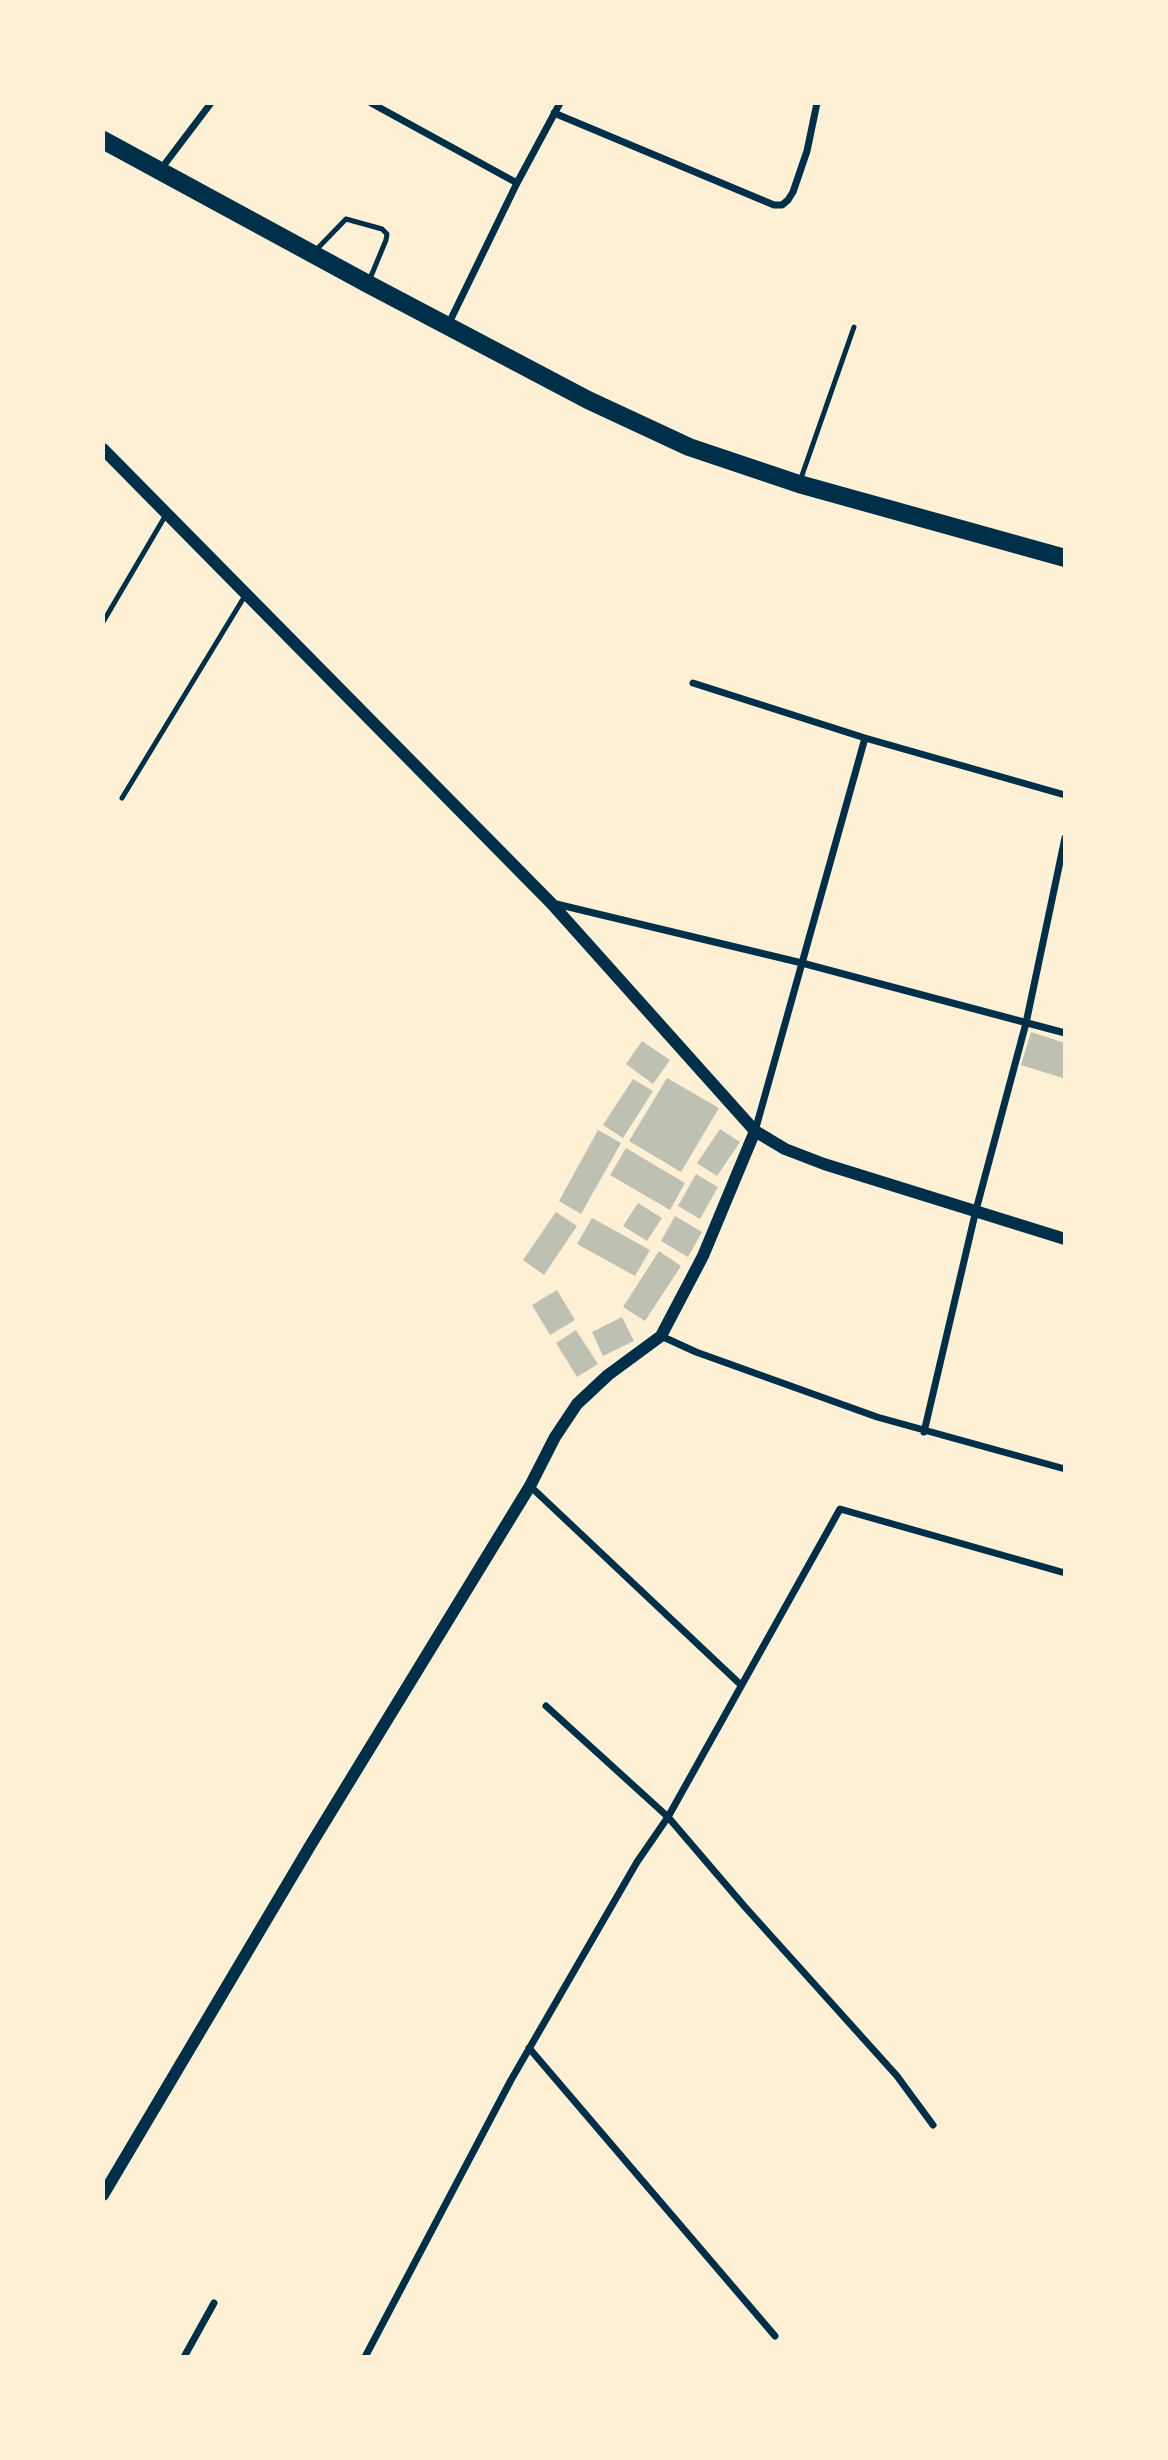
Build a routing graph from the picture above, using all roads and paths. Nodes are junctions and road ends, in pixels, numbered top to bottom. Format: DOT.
graph roads {
  1 [pos="211,103"];
  2 [pos="371,103"];
  3 [pos="560,103"];
  4 [pos="817,103"];
  5 [pos="554,113"];
  6 [pos="103,140"];
  7 [pos="160,170"];
  8 [pos="517,183"];
  9 [pos="313,253"];
  10 [pos="368,284"];
  11 [pos="447,326"];
  12 [pos="854,327"];
  13 [pos="103,449"];
  14 [pos="799,484"];
  15 [pos="167,513"];
  16 [pos="1065,558"];
  17 [pos="247,593"];
  18 [pos="103,622"];
  19 [pos="693,683"];
  20 [pos="865,738"];
  21 [pos="1065,795"];
  22 [pos="122,798"];
  23 [pos="1065,838"];
  24 [pos="551,903"];
  25 [pos="802,962"];
  26 [pos="1026,1023"];
  27 [pos="1065,1033"];
  28 [pos="755,1131"];
  29 [pos="976,1210"];
  30 [pos="1065,1239"];
  31 [pos="661,1336"];
  32 [pos="924,1432"];
  33 [pos="1065,1469"];
  34 [pos="530,1486"];
  35 [pos="1065,1573"];
  36 [pos="741,1685"];
  37 [pos="546,1706"];
  38 [pos="668,1817"];
  39 [pos="529,2048"];
  40 [pos="933,2125"];
  41 [pos="103,2195"];
  42 [pos="214,2303"];
  43 [pos="775,2336"];
  44 [pos="184,2357"];
  45 [pos="365,2357"];
  1 -- 7 [label="street"];
  2 -- 8 [label="street"];
  3 -- 5 [label="street"];
  4 -- 5 [label="street"];
  5 -- 8 [label="street"];
  6 -- 7 [label="main road"];
  7 -- 9 [label="main road"];
  8 -- 11 [label="street"];
  9 -- 10 [label="main road"];
  9 -- 10 [label="lane"];
  10 -- 11 [label="main road"];
  11 -- 14 [label="main road"];
  12 -- 14 [label="lane"];
  13 -- 15 [label="street"];
  14 -- 16 [label="main road"];
  15 -- 17 [label="street"];
  15 -- 18 [label="lane"];
  17 -- 22 [label="lane"];
  17 -- 24 [label="street"];
  19 -- 20 [label="street"];
  20 -- 21 [label="street"];
  20 -- 25 [label="street"];
  23 -- 26 [label="street"];
  24 -- 25 [label="street"];
  24 -- 28 [label="street"];
  25 -- 26 [label="street"];
  25 -- 28 [label="street"];
  26 -- 27 [label="street"];
  26 -- 29 [label="street"];
  28 -- 29 [label="street"];
  28 -- 31 [label="street"];
  29 -- 30 [label="street"];
  29 -- 32 [label="street"];
  31 -- 32 [label="street"];
  31 -- 34 [label="street"];
  32 -- 33 [label="street"];
  34 -- 36 [label="street"];
  34 -- 41 [label="street"];
  35 -- 36 [label="street"];
  36 -- 38 [label="street"];
  37 -- 38 [label="street"];
  38 -- 39 [label="street"];
  38 -- 40 [label="street"];
  39 -- 43 [label="street"];
  39 -- 45 [label="street"];
  42 -- 44 [label="street"];
}
